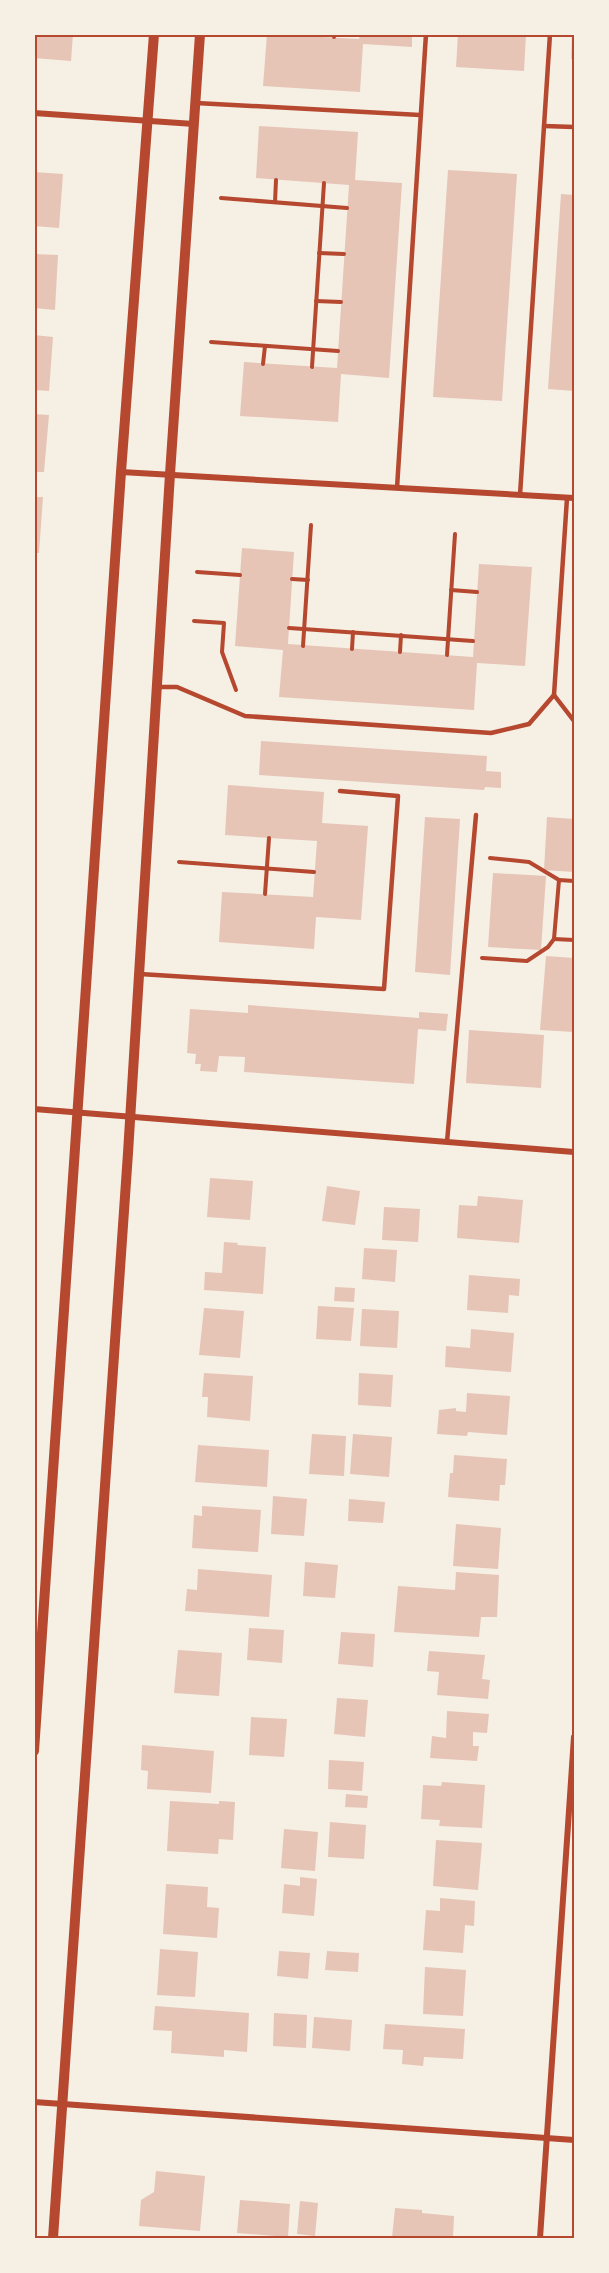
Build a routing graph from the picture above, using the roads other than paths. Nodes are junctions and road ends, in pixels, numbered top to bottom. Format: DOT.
graph roads {
  1 [pos="154,34"];
  2 [pos="200,34"];
  3 [pos="426,34"];
  4 [pos="550,34"];
  5 [pos="195,103"];
  6 [pos="34,113"];
  7 [pos="420,115"];
  8 [pos="148,121"];
  9 [pos="194,124"];
  10 [pos="544,126"];
  11 [pos="574,128"];
  12 [pos="121,472"];
  13 [pos="170,474"];
  14 [pos="397,488"];
  15 [pos="520,495"];
  16 [pos="567,498"];
  17 [pos="574,498"];
  18 [pos="156,687"];
  19 [pos="554,695"];
  20 [pos="574,721"];
  21 [pos="340,791"];
  22 [pos="476,815"];
  23 [pos="139,974"];
  24 [pos="34,1109"];
  25 [pos="79,1112"];
  26 [pos="130,1117"];
  27 [pos="447,1142"];
  28 [pos="574,1152"];
  29 [pos="574,1737"];
  30 [pos="34,1751"];
  31 [pos="34,2102"];
  32 [pos="62,2105"];
  33 [pos="547,2138"];
  34 [pos="574,2140"];
  35 [pos="53,2238"];
  36 [pos="540,2238"];
  1 -- 8 [label="street"];
  2 -- 5 [label="street"];
  3 -- 7 [label="lane"];
  4 -- 10 [label="lane"];
  5 -- 7 [label="lane"];
  5 -- 9 [label="street"];
  6 -- 8 [label="street"];
  7 -- 14 [label="lane"];
  8 -- 9 [label="street"];
  8 -- 12 [label="street"];
  9 -- 13 [label="street"];
  10 -- 11 [label="lane"];
  10 -- 15 [label="lane"];
  12 -- 13 [label="street"];
  12 -- 25 [label="street"];
  13 -- 14 [label="street"];
  13 -- 18 [label="street"];
  14 -- 15 [label="street"];
  15 -- 16 [label="street"];
  16 -- 17 [label="street"];
  16 -- 19 [label="lane"];
  18 -- 19 [label="lane"];
  18 -- 23 [label="street"];
  19 -- 20 [label="lane"];
  21 -- 23 [label="lane"];
  22 -- 27 [label="lane"];
  23 -- 26 [label="street"];
  24 -- 25 [label="street"];
  25 -- 26 [label="street"];
  25 -- 30 [label="street"];
  26 -- 27 [label="street"];
  26 -- 32 [label="street"];
  27 -- 28 [label="street"];
  29 -- 33 [label="street"];
  31 -- 32 [label="street"];
  32 -- 33 [label="street"];
  32 -- 35 [label="street"];
  33 -- 34 [label="street"];
  33 -- 36 [label="street"];
}
